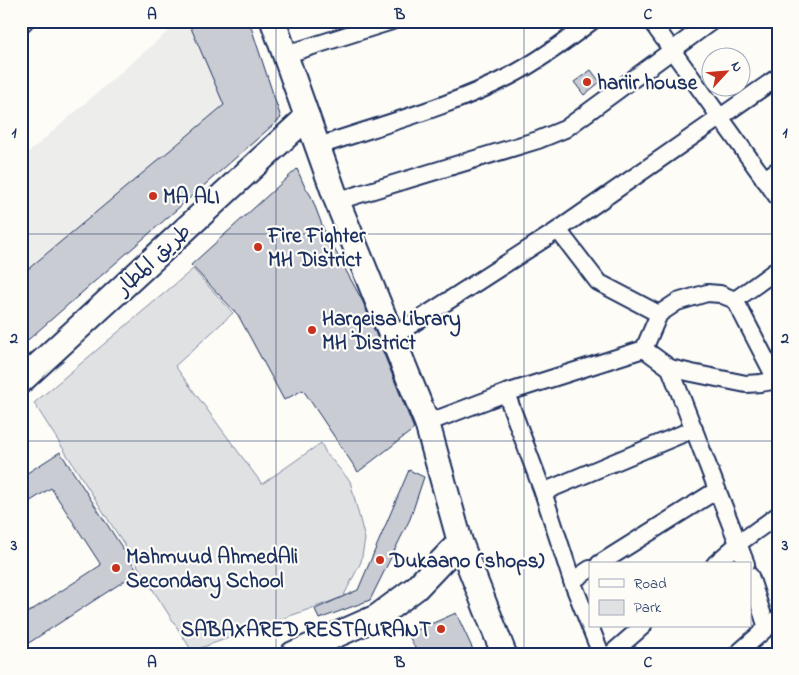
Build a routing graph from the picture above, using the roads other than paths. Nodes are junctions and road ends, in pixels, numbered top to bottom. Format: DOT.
graph roads {
  1 [pos="25,21"];
  2 [pos="273,21"];
  3 [pos="392,21"];
  4 [pos="592,21"];
  5 [pos="652,21"];
  6 [pos="712,21"];
  7 [pos="21,24"];
  8 [pos="672,51"];
  9 [pos="284,55"];
  10 [pos="778,77"];
  11 [pos="306,117"];
  12 [pos="721,118"];
  13 [pos="316,146"];
  14 [pos="778,170"];
  15 [pos="764,179"];
  16 [pos="778,198"];
  17 [pos="337,201"];
  18 [pos="558,230"];
  19 [pos="778,269"];
  20 [pos="735,300"];
  21 [pos="659,314"];
  22 [pos="392,337"];
  23 [pos="644,349"];
  24 [pos="670,368"];
  25 [pos="21,381"];
  26 [pos="777,382"];
  27 [pos="506,393"];
  28 [pos="427,423"];
  29 [pos="694,429"];
  30 [pos="717,490"];
  31 [pos="543,492"];
  32 [pos="778,515"];
  33 [pos="460,542"];
  34 [pos="739,543"];
  35 [pos="602,562"];
  36 [pos="717,562"];
  37 [pos="745,562"];
  38 [pos="589,571"];
  39 [pos="752,580"];
  40 [pos="572,581"];
  41 [pos="772,623"];
  42 [pos="589,624"];
  43 [pos="591,628"];
  44 [pos="641,628"];
  45 [pos="293,654"];
  46 [pos="504,654"];
  47 [pos="601,654"];
  48 [pos="611,654"];
  49 [pos="737,654"];
  1 -- 7 [label="street"];
  2 -- 9 [label="main road"];
  3 -- 9 [label="street"];
  4 -- 13 [label="street"];
  5 -- 8 [label="street"];
  6 -- 8 [label="street"];
  8 -- 12 [label="street"];
  8 -- 17 [label="street"];
  9 -- 11 [label="main road"];
  10 -- 12 [label="street"];
  11 -- 13 [label="main road"];
  11 -- 25 [label="main road, طريق المطار"];
  12 -- 15 [label="street"];
  12 -- 18 [label="street"];
  13 -- 17 [label="main road"];
  14 -- 15 [label="street"];
  15 -- 16 [label="street"];
  17 -- 22 [label="main road"];
  18 -- 21 [label="street"];
  18 -- 22 [label="street"];
  19 -- 20 [label="street"];
  20 -- 21 [label="street"];
  20 -- 26 [label="street"];
  21 -- 23 [label="street"];
  22 -- 28 [label="main road"];
  23 -- 24 [label="street"];
  23 -- 27 [label="street"];
  24 -- 26 [label="street"];
  24 -- 29 [label="street"];
  27 -- 28 [label="street"];
  27 -- 31 [label="street"];
  28 -- 33 [label="main road"];
  29 -- 30 [label="street"];
  29 -- 31 [label="street"];
  30 -- 34 [label="street"];
  30 -- 35 [label="street"];
  31 -- 40 [label="street"];
  32 -- 34 [label="street"];
  33 -- 45 [label="main road"];
  33 -- 46 [label="main road"];
  34 -- 36 [label="street"];
  34 -- 37 [label="street"];
  38 -- 40 [label="street"];
  39 -- 41 [label="street"];
  40 -- 42 [label="street"];
  41 -- 49 [label="street"];
  43 -- 47 [label="street"];
  44 -- 48 [label="street"];
}
